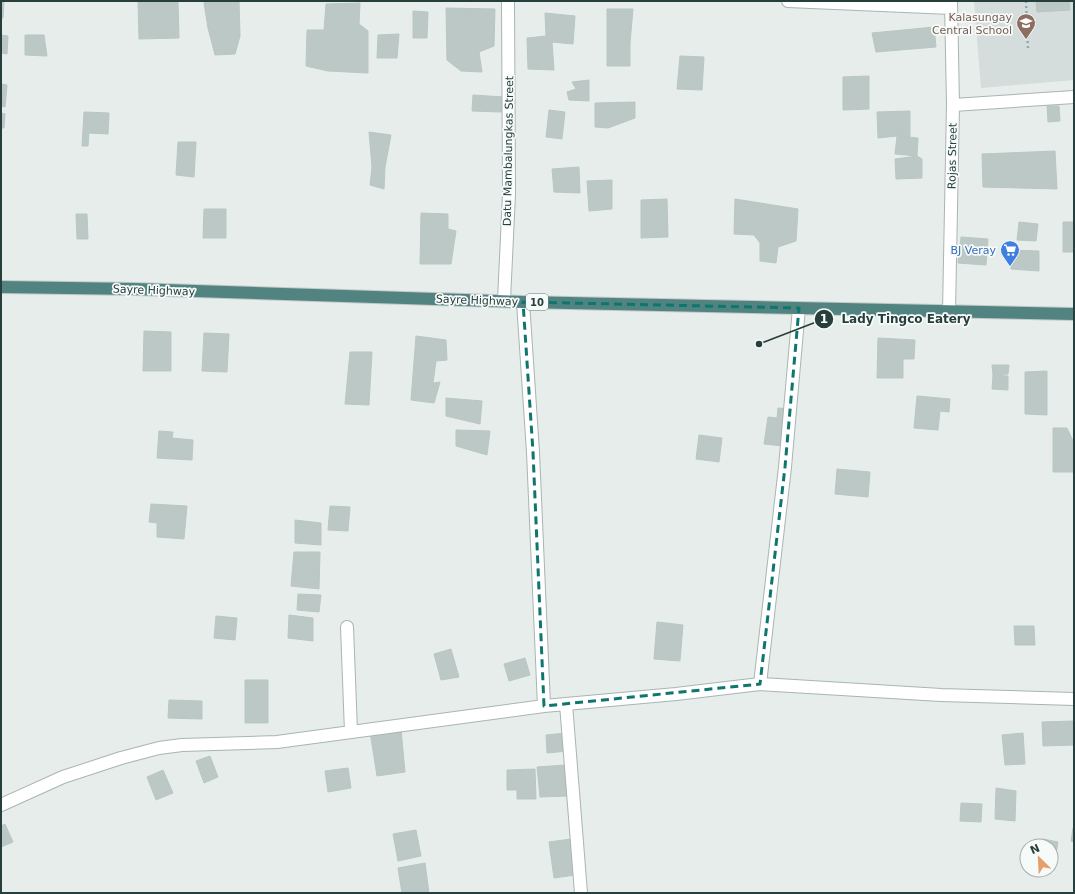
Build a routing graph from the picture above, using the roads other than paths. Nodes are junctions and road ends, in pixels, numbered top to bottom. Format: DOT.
graph roads {
  1 [pos="508,1"];
  2 [pos="788,1"];
  3 [pos="951,4"];
  4 [pos="1074,97"];
  5 [pos="953,105"];
  6 [pos="1,287"];
  7 [pos="504,300"];
  8 [pos="523,302"];
  9 [pos="799,308"];
  10 [pos="948,312"];
  11 [pos="1074,314"];
  12 [pos="347,627"];
  13 [pos="760,684"];
  14 [pos="1074,699"];
  15 [pos="566,704"];
  16 [pos="544,706"];
  17 [pos="351,732"];
  18 [pos="1,805"];
  19 [pos="581,893"];
  1 -- 7 [label="street, Datu Mambalungkas Street"];
  2 -- 3 [label="street"];
  3 -- 5 [label="street, Rojas Street"];
  4 -- 5 [label="street"];
  5 -- 10 [label="street, Rojas Street"];
  6 -- 7 [label="highway, Sayre Highway / 10"];
  7 -- 8 [label="highway, Sayre Highway / 10"];
  8 -- 9 [label="highway, Sayre Highway / 10"];
  8 -- 16 [label="street"];
  9 -- 10 [label="highway, Sayre Highway / 10"];
  9 -- 13 [label="street"];
  10 -- 11 [label="highway, Sayre Highway / 10"];
  12 -- 17 [label="street"];
  13 -- 14 [label="street"];
  13 -- 15 [label="street"];
  15 -- 16 [label="street"];
  15 -- 19 [label="street"];
  16 -- 17 [label="street"];
  17 -- 18 [label="street"];
}
